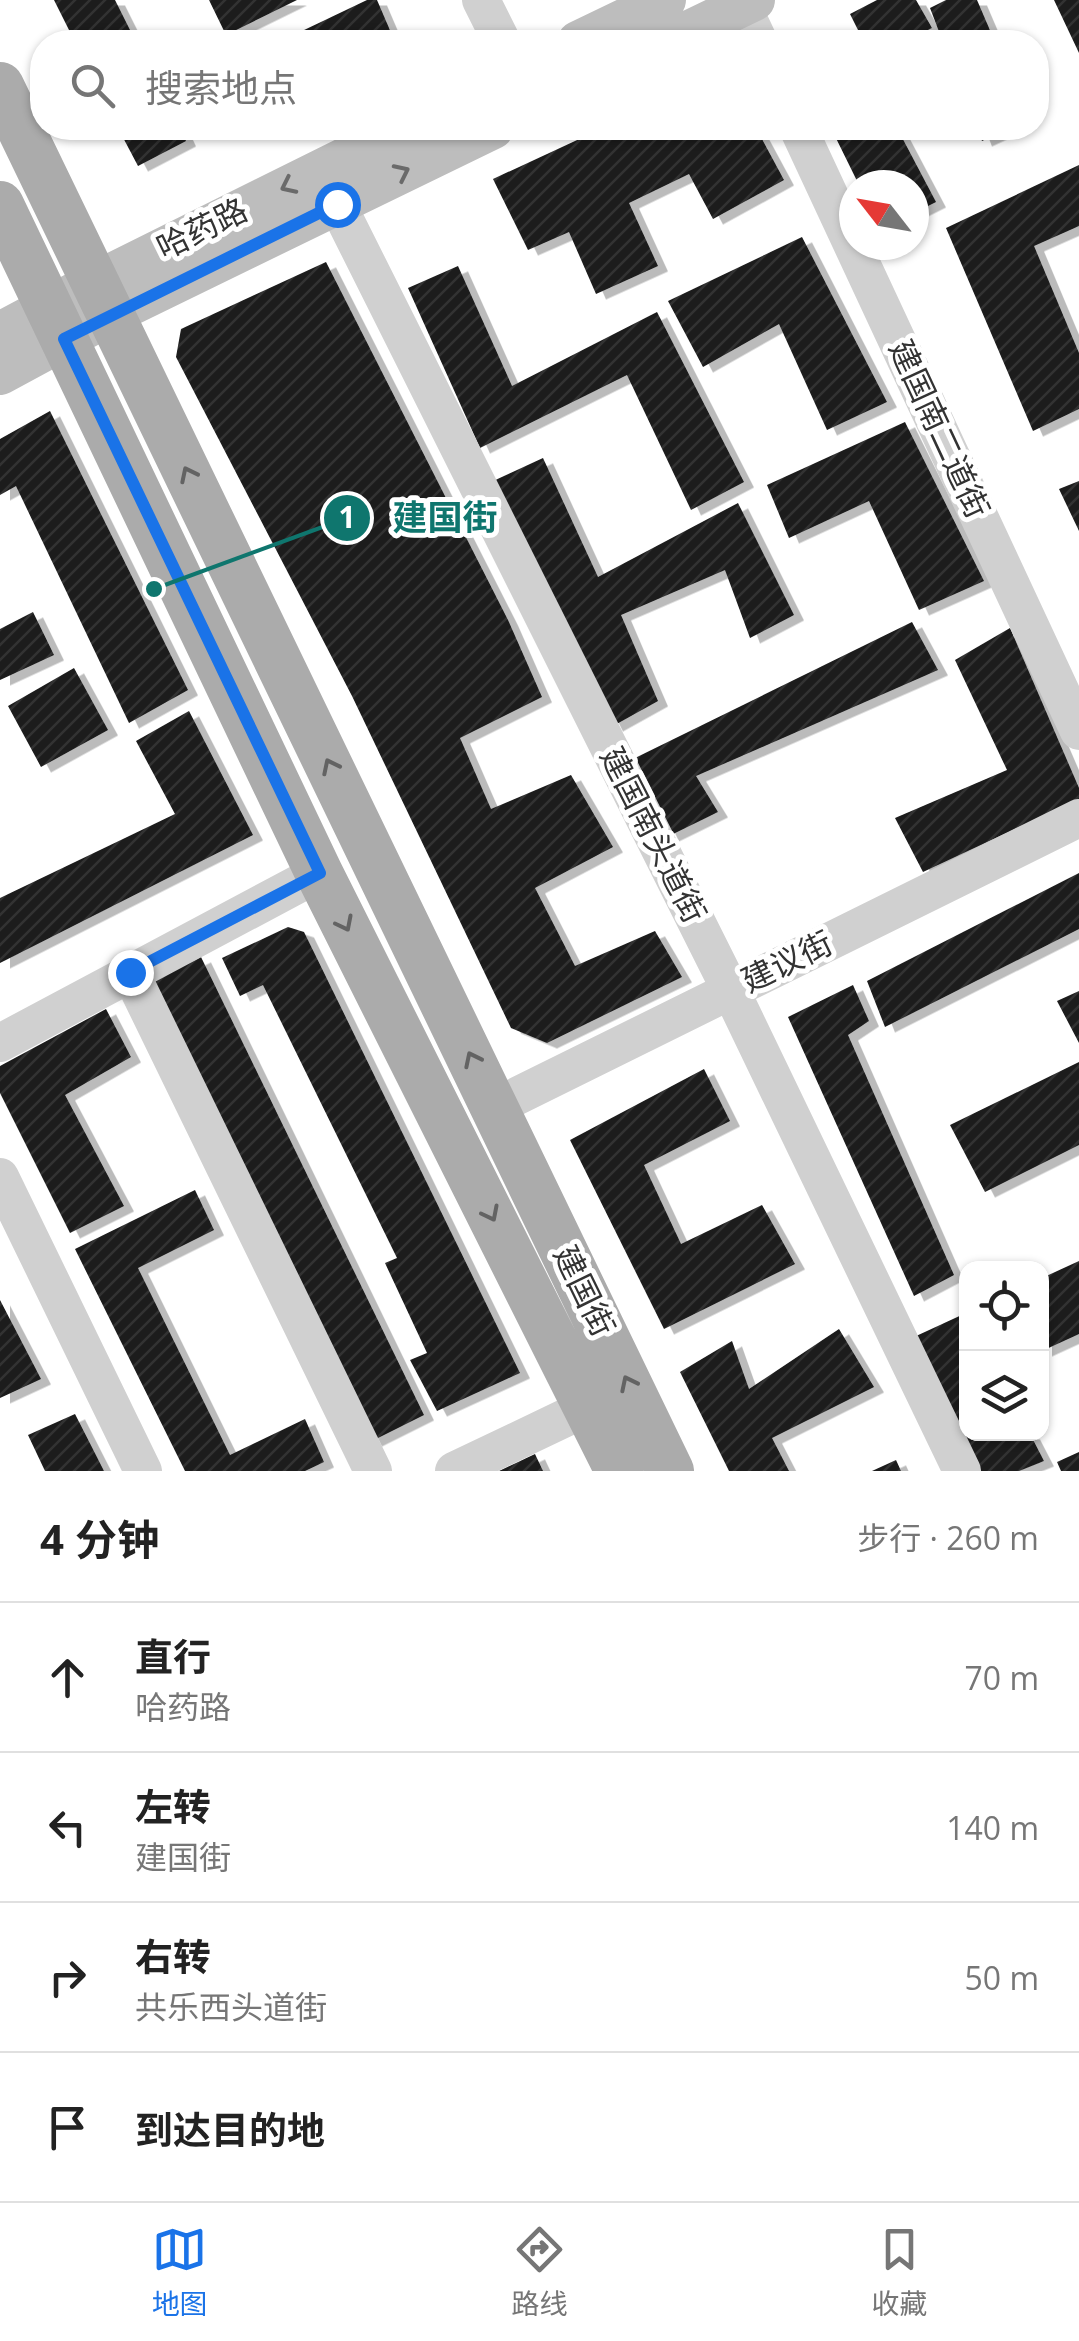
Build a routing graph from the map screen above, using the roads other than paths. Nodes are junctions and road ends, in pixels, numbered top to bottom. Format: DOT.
graph roads {
  1 [pos="481,0"];
  2 [pos="664,0"];
  3 [pos="751,16"];
  4 [pos="496,30"];
  5 [pos="603,30"];
  6 [pos="706,30"];
  7 [pos="0,86"];
  8 [pos="385,140"];
  9 [pos="468,140"];
  10 [pos="804,140"];
  11 [pos="337,204"];
  12 [pos="0,205"];
  13 [pos="102,298"];
  14 [pos="56,323"];
  15 [pos="0,333"];
  16 [pos="0,374"];
  17 [pos="1079,731"];
  18 [pos="1079,818"];
  19 [pos="320,873"];
  20 [pos="130,972"];
  21 [pos="730,990"];
  22 [pos="0,1043"];
  23 [pos="495,1107"];
  24 [pos="0,1178"];
  25 [pos="588,1407"];
  26 [pos="143,1471"];
  27 [pos="374,1471"];
  28 [pos="454,1471"];
  29 [pos="619,1471"];
  30 [pos="670,1471"];
  31 [pos="962,1471"];
  1 -- 4 [label="street"];
  2 -- 5 [label="main road"];
  3 -- 6 [label="main road"];
  7 -- 13 [label="main road, 建国街"];
  8 -- 13 [label="main road, 哈药路, one-way"];
  11 -- 9 [label="main road, 哈药路, one-way"];
  10 -- 17 [label="street, 建国南二道街"];
  11 -- 13 [label="main road, 哈药路"];
  11 -- 21 [label="street, 建国南头道街"];
  12 -- 14 [label="main road, 建国街"];
  13 -- 14 [label="main road, 哈药路"];
  23 -- 13 [label="main road, 建国街, one-way"];
  14 -- 15 [label="main road, 哈药路"];
  14 -- 16 [label="main road, 哈药路"];
  14 -- 19 [label="main road, 建国街"];
  18 -- 21 [label="street, 建议街"];
  19 -- 20 [label="street"];
  19 -- 25 [label="main road, 建国街, one-way"];
  20 -- 22 [label="street"];
  20 -- 27 [label="street"];
  21 -- 23 [label="street, 建议街"];
  21 -- 31 [label="street, 建国南头道街"];
  30 -- 23 [label="main road, 建国街, one-way"];
  24 -- 26 [label="street"];
  25 -- 28 [label="street"];
  25 -- 29 [label="main road, 建国街"];
}
